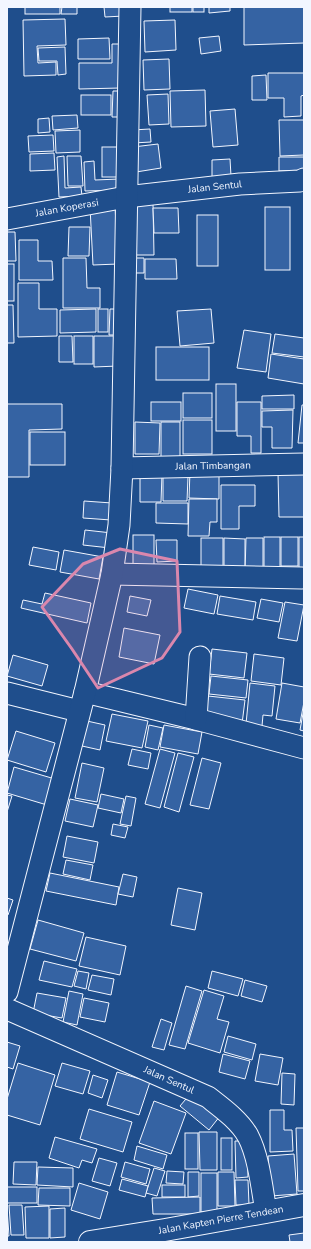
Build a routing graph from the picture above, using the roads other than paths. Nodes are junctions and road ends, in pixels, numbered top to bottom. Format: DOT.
graph roads {
  1 [pos="130,7"];
  2 [pos="304,179"];
  3 [pos="126,197"];
  4 [pos="7,219"];
  5 [pos="304,464"];
  6 [pos="122,468"];
  7 [pos="112,574"];
  8 [pos="302,578"];
  9 [pos="200,657"];
  10 [pos="7,693"];
  11 [pos="82,702"];
  12 [pos="196,719"];
  13 [pos="304,748"];
  14 [pos="7,992"];
  15 [pos="7,1009"];
  16 [pos="304,1205"];
  17 [pos="266,1212"];
  18 [pos="165,1236"];
  19 [pos="90,1242"];
  1 -- 3 [label="street"];
  2 -- 3 [label="street, Jalan Sentul"];
  3 -- 4 [label="street, Jalan Koperasi"];
  3 -- 6 [label="street"];
  5 -- 6 [label="street, Jalan Timbangan"];
  6 -- 7 [label="street"];
  7 -- 8 [label="street"];
  7 -- 11 [label="street"];
  9 -- 12 [label="street"];
  10 -- 11 [label="street"];
  11 -- 12 [label="street"];
  11 -- 14 [label="street"];
  12 -- 13 [label="street"];
  15 -- 17 [label="street, Jalan Sentul"];
  16 -- 17 [label="main road, Jalan Kapten Pierre Tendean"];
  17 -- 18 [label="main road, Jalan Kapten Pierre Tendean"];
  18 -- 19 [label="main road, Jalan Kapten Pierre Tendean"];
}
